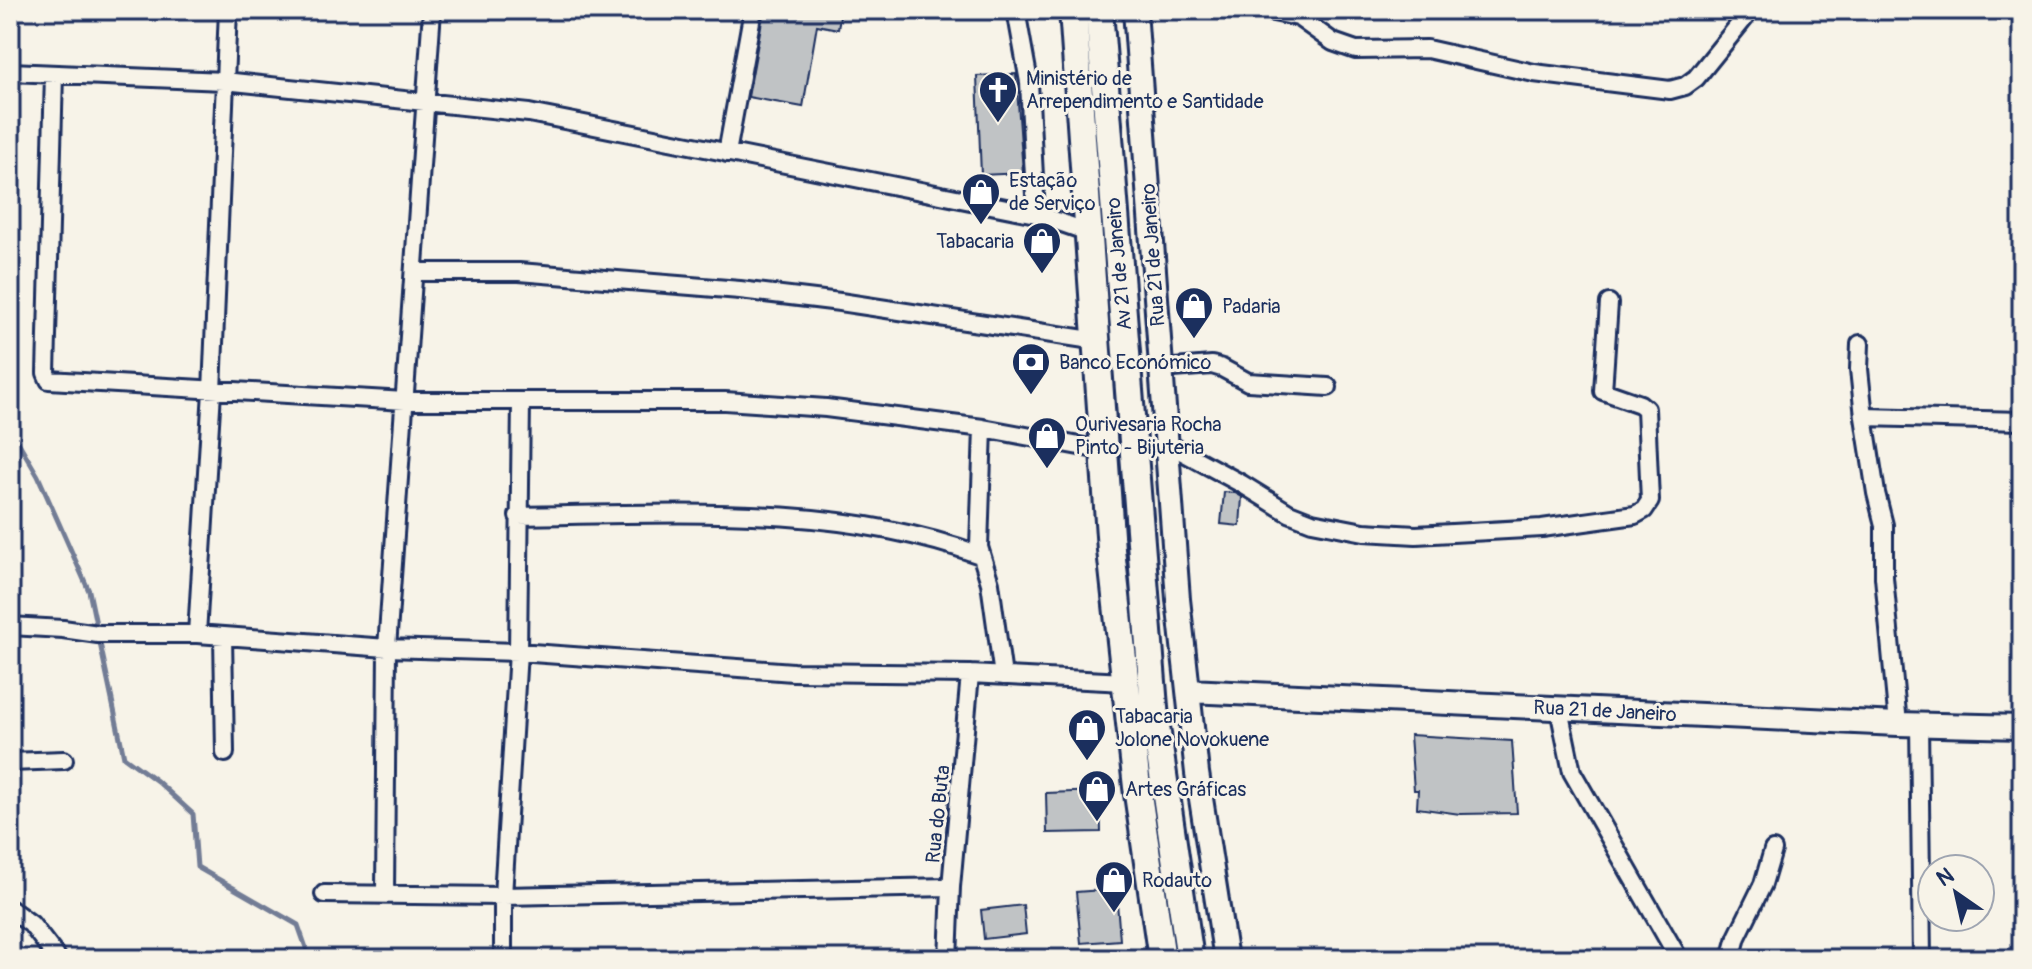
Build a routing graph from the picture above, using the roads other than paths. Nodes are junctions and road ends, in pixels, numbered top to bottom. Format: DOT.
graph roads {
  1 [pos="228,10"];
  2 [pos="432,10"];
  3 [pos="753,10"];
  4 [pos="1016,10"];
  5 [pos="1073,10"];
  6 [pos="1099,10"];
  7 [pos="1135,10"];
  8 [pos="1263,10"];
  9 [pos="1751,10"];
  10 [pos="10,72"];
  11 [pos="54,74"];
  12 [pos="224,81"];
  13 [pos="426,104"];
  14 [pos="727,153"];
  15 [pos="1036,214"];
  16 [pos="1091,233"];
  17 [pos="414,272"];
  18 [pos="1609,303"];
  19 [pos="1098,341"];
  20 [pos="1860,344"];
  21 [pos="1161,369"];
  22 [pos="1328,387"];
  23 [pos="212,391"];
  24 [pos="405,401"];
  25 [pos="521,401"];
  26 [pos="1864,417"];
  27 [pos="2022,421"];
  28 [pos="983,428"];
  29 [pos="1166,443"];
  30 [pos="1106,451"];
  31 [pos="518,516"];
  32 [pos="980,555"];
  33 [pos="10,626"];
  34 [pos="197,634"];
  35 [pos="223,636"];
  36 [pos="387,648"];
  37 [pos="518,652"];
  38 [pos="970,674"];
  39 [pos="1003,676"];
  40 [pos="1125,682"];
  41 [pos="1189,691"];
  42 [pos="1559,709"];
  43 [pos="1908,724"];
  44 [pos="2022,727"];
  45 [pos="225,753"];
  46 [pos="64,760"];
  47 [pos="10,762"];
  48 [pos="1773,850"];
  49 [pos="951,887"];
  50 [pos="324,894"];
  51 [pos="385,894"];
  52 [pos="503,896"];
  53 [pos="10,909"];
  54 [pos="58,959"];
  55 [pos="503,959"];
  56 [pos="948,959"];
  57 [pos="1162,959"];
  58 [pos="1190,959"];
  59 [pos="1226,959"];
  60 [pos="1679,959"];
  61 [pos="1731,959"];
  62 [pos="1922,959"];
  1 -- 12 [label="street"];
  2 -- 13 [label="street"];
  3 -- 14 [label="street"];
  4 -- 15 [label="street"];
  5 -- 16 [label="main road"];
  6 -- 58 [label="main road, Av 21 de Janeiro"];
  7 -- 21 [label="street, Rua 21 de Janeiro"];
  8 -- 9 [label="street"];
  10 -- 11 [label="street"];
  11 -- 12 [label="street"];
  11 -- 23 [label="street"];
  12 -- 13 [label="street"];
  12 -- 23 [label="street"];
  13 -- 14 [label="street"];
  13 -- 17 [label="street"];
  14 -- 15 [label="street"];
  15 -- 16 [label="street"];
  16 -- 19 [label="main road"];
  17 -- 19 [label="street"];
  17 -- 24 [label="street"];
  18 -- 29 [label="street"];
  19 -- 30 [label="main road"];
  20 -- 26 [label="street"];
  21 -- 22 [label="street"];
  21 -- 29 [label="street, Rua 21 de Janeiro"];
  23 -- 24 [label="street"];
  23 -- 34 [label="street"];
  24 -- 25 [label="street"];
  24 -- 36 [label="street"];
  25 -- 28 [label="street"];
  25 -- 31 [label="street"];
  26 -- 27 [label="street"];
  26 -- 43 [label="street"];
  28 -- 30 [label="street"];
  28 -- 32 [label="street"];
  29 -- 41 [label="street, Rua 21 de Janeiro"];
  30 -- 40 [label="main road"];
  31 -- 32 [label="street"];
  31 -- 37 [label="street"];
  32 -- 39 [label="street"];
  33 -- 34 [label="street"];
  34 -- 35 [label="street"];
  35 -- 36 [label="street"];
  35 -- 45 [label="street"];
  36 -- 37 [label="street"];
  36 -- 51 [label="street"];
  37 -- 38 [label="street"];
  37 -- 52 [label="street"];
  38 -- 39 [label="street"];
  38 -- 49 [label="street, Rua do Buta"];
  39 -- 40 [label="street"];
  40 -- 57 [label="main road"];
  41 -- 42 [label="street, Rua 21 de Janeiro"];
  41 -- 59 [label="street, Rua 21 de Janeiro"];
  42 -- 43 [label="street, Rua 21 de Janeiro"];
  42 -- 60 [label="street"];
  43 -- 44 [label="street, Rua 21 de Janeiro"];
  43 -- 62 [label="street"];
  46 -- 47 [label="street"];
  48 -- 61 [label="street"];
  49 -- 52 [label="street"];
  49 -- 56 [label="street, Rua do Buta"];
  50 -- 51 [label="street"];
  51 -- 52 [label="street"];
  52 -- 55 [label="street"];
  53 -- 54 [label="street"];
}
